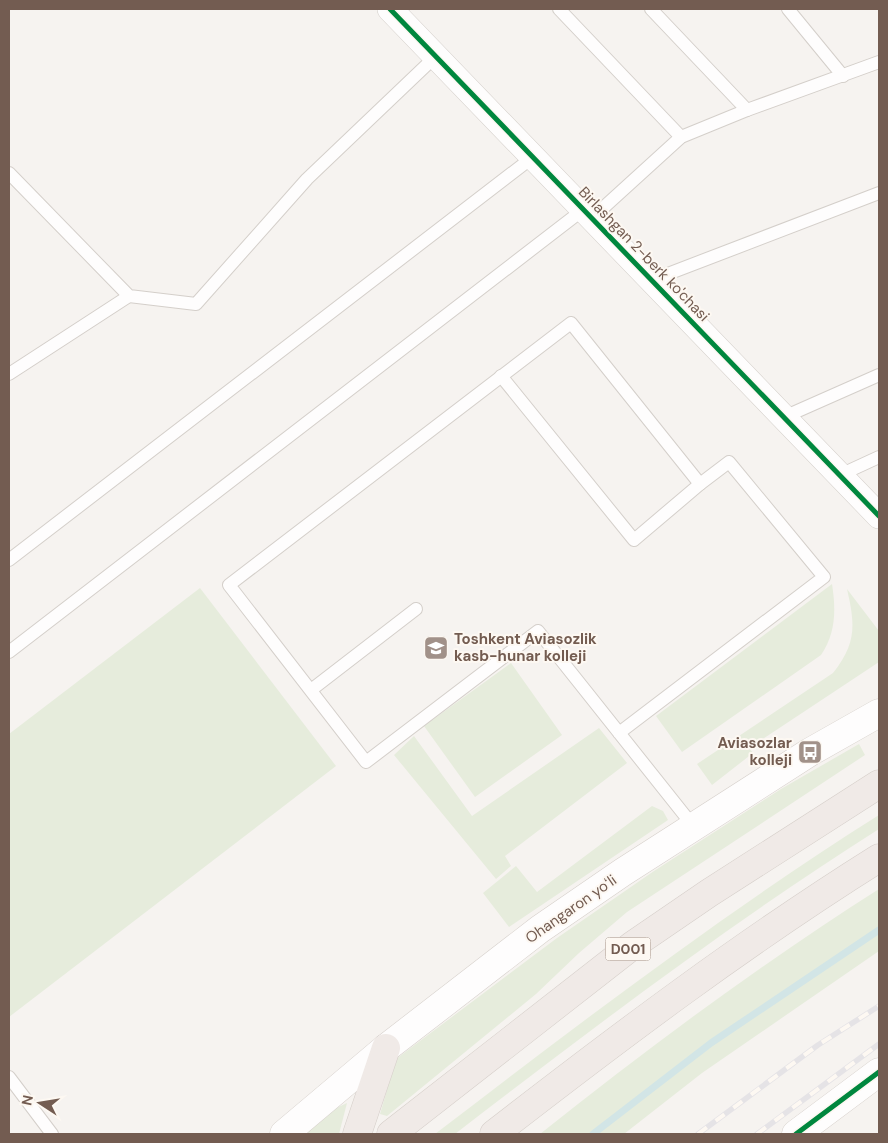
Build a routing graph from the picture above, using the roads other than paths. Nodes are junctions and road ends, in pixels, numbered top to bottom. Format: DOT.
graph roads {
  1 [pos="390,9"];
  2 [pos="559,9"];
  3 [pos="651,9"];
  4 [pos="788,9"];
  5 [pos="436,56"];
  6 [pos="879,62"];
  7 [pos="844,76"];
  8 [pos="747,110"];
  9 [pos="681,137"];
  10 [pos="533,157"];
  11 [pos="9,173"];
  12 [pos="879,193"];
  13 [pos="588,214"];
  14 [pos="652,280"];
  15 [pos="129,296"];
  16 [pos="9,374"];
  17 [pos="879,375"];
  18 [pos="501,376"];
  19 [pos="784,417"];
  20 [pos="879,457"];
  21 [pos="840,475"];
  22 [pos="700,484"];
  23 [pos="879,516"];
  24 [pos="9,560"];
  25 [pos="416,609"];
  26 [pos="9,652"];
  27 [pos="311,690"];
  28 [pos="879,713"];
  29 [pos="619,733"];
  30 [pos="879,784"];
  31 [pos="694,827"];
  32 [pos="879,858"];
  33 [pos="386,1048"];
  34 [pos="879,1072"];
  35 [pos="9,1076"];
  36 [pos="811,1129"];
  37 [pos="52,1134"];
  38 [pos="284,1134"];
  39 [pos="357,1134"];
  40 [pos="391,1134"];
  41 [pos="494,1134"];
  1 -- 5 [label="street, Birlashgan 2-berk ko'chasi"];
  2 -- 9 [label="lane"];
  3 -- 8 [label="lane"];
  4 -- 7 [label="lane"];
  5 -- 10 [label="street, Birlashgan 2-berk ko'chasi"];
  5 -- 15 [label="lane"];
  6 -- 7 [label="lane"];
  7 -- 8 [label="lane"];
  8 -- 9 [label="lane"];
  9 -- 13 [label="lane"];
  10 -- 13 [label="street, Birlashgan 2-berk ko'chasi"];
  10 -- 24 [label="lane"];
  11 -- 15 [label="lane"];
  12 -- 14 [label="lane"];
  13 -- 14 [label="street, Birlashgan 2-berk ko'chasi"];
  13 -- 26 [label="lane"];
  14 -- 19 [label="street, Birlashgan 2-berk ko'chasi"];
  15 -- 16 [label="lane"];
  17 -- 19 [label="lane"];
  18 -- 22 [label="lane"];
  18 -- 22 [label="lane"];
  18 -- 27 [label="lane"];
  19 -- 21 [label="street, Birlashgan 2-berk ko'chasi"];
  20 -- 21 [label="lane"];
  21 -- 23 [label="street, Birlashgan 2-berk ko'chasi"];
  22 -- 29 [label="lane"];
  25 -- 27 [label="lane"];
  27 -- 29 [label="lane"];
  28 -- 31 [label="main road, Ohangaron yoʻli"];
  29 -- 31 [label="lane"];
  30 -- 40 [label="highway, D001"];
  31 -- 33 [label="main road, Ohangaron yoʻli"];
  32 -- 41 [label="highway"];
  33 -- 38 [label="main road, Ohangaron yoʻli"];
  33 -- 39 [label="highway"];
  34 -- 36 [label="main road"];
  35 -- 37 [label="lane"];
}
